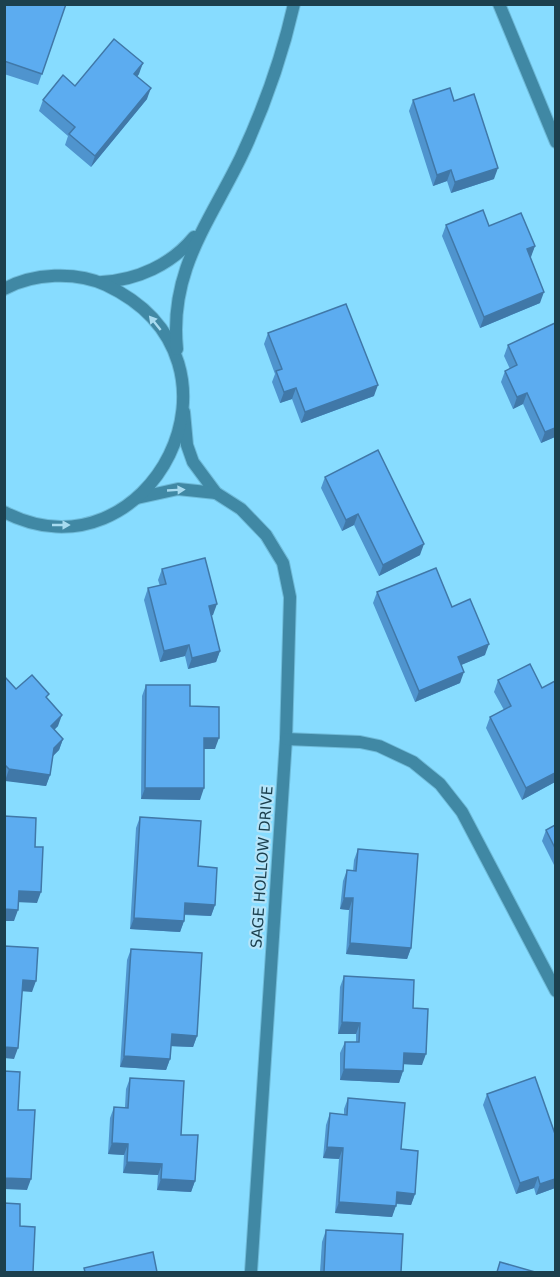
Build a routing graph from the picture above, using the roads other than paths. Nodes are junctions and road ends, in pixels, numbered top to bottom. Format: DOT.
graph roads {
  1 [pos="294,4"];
  2 [pos="499,4"];
  3 [pos="555,142"];
  4 [pos="204,225"];
  5 [pos="101,283"];
  6 [pos="7,287"];
  7 [pos="178,362"];
  8 [pos="184,408"];
  9 [pos="216,493"];
  10 [pos="137,498"];
  11 [pos="4,512"];
  12 [pos="286,739"];
  13 [pos="555,991"];
  14 [pos="251,1272"];
  1 -- 4 [label="street"];
  2 -- 3 [label="street"];
  4 -- 5 [label="street"];
  4 -- 7 [label="street, SAGE HOLLOW DRIVE"];
  5 -- 6 [label="street"];
  7 -- 5 [label="street, one-way"];
  7 -- 8 [label="street, SAGE HOLLOW DRIVE"];
  8 -- 9 [label="street, SAGE HOLLOW DRIVE"];
  8 -- 10 [label="street"];
  10 -- 9 [label="street, SAGE HOLLOW DRIVE, one-way"];
  9 -- 12 [label="street, SAGE HOLLOW DRIVE"];
  11 -- 10 [label="street, one-way"];
  12 -- 13 [label="street"];
  12 -- 14 [label="street, SAGE HOLLOW DRIVE"];
}
